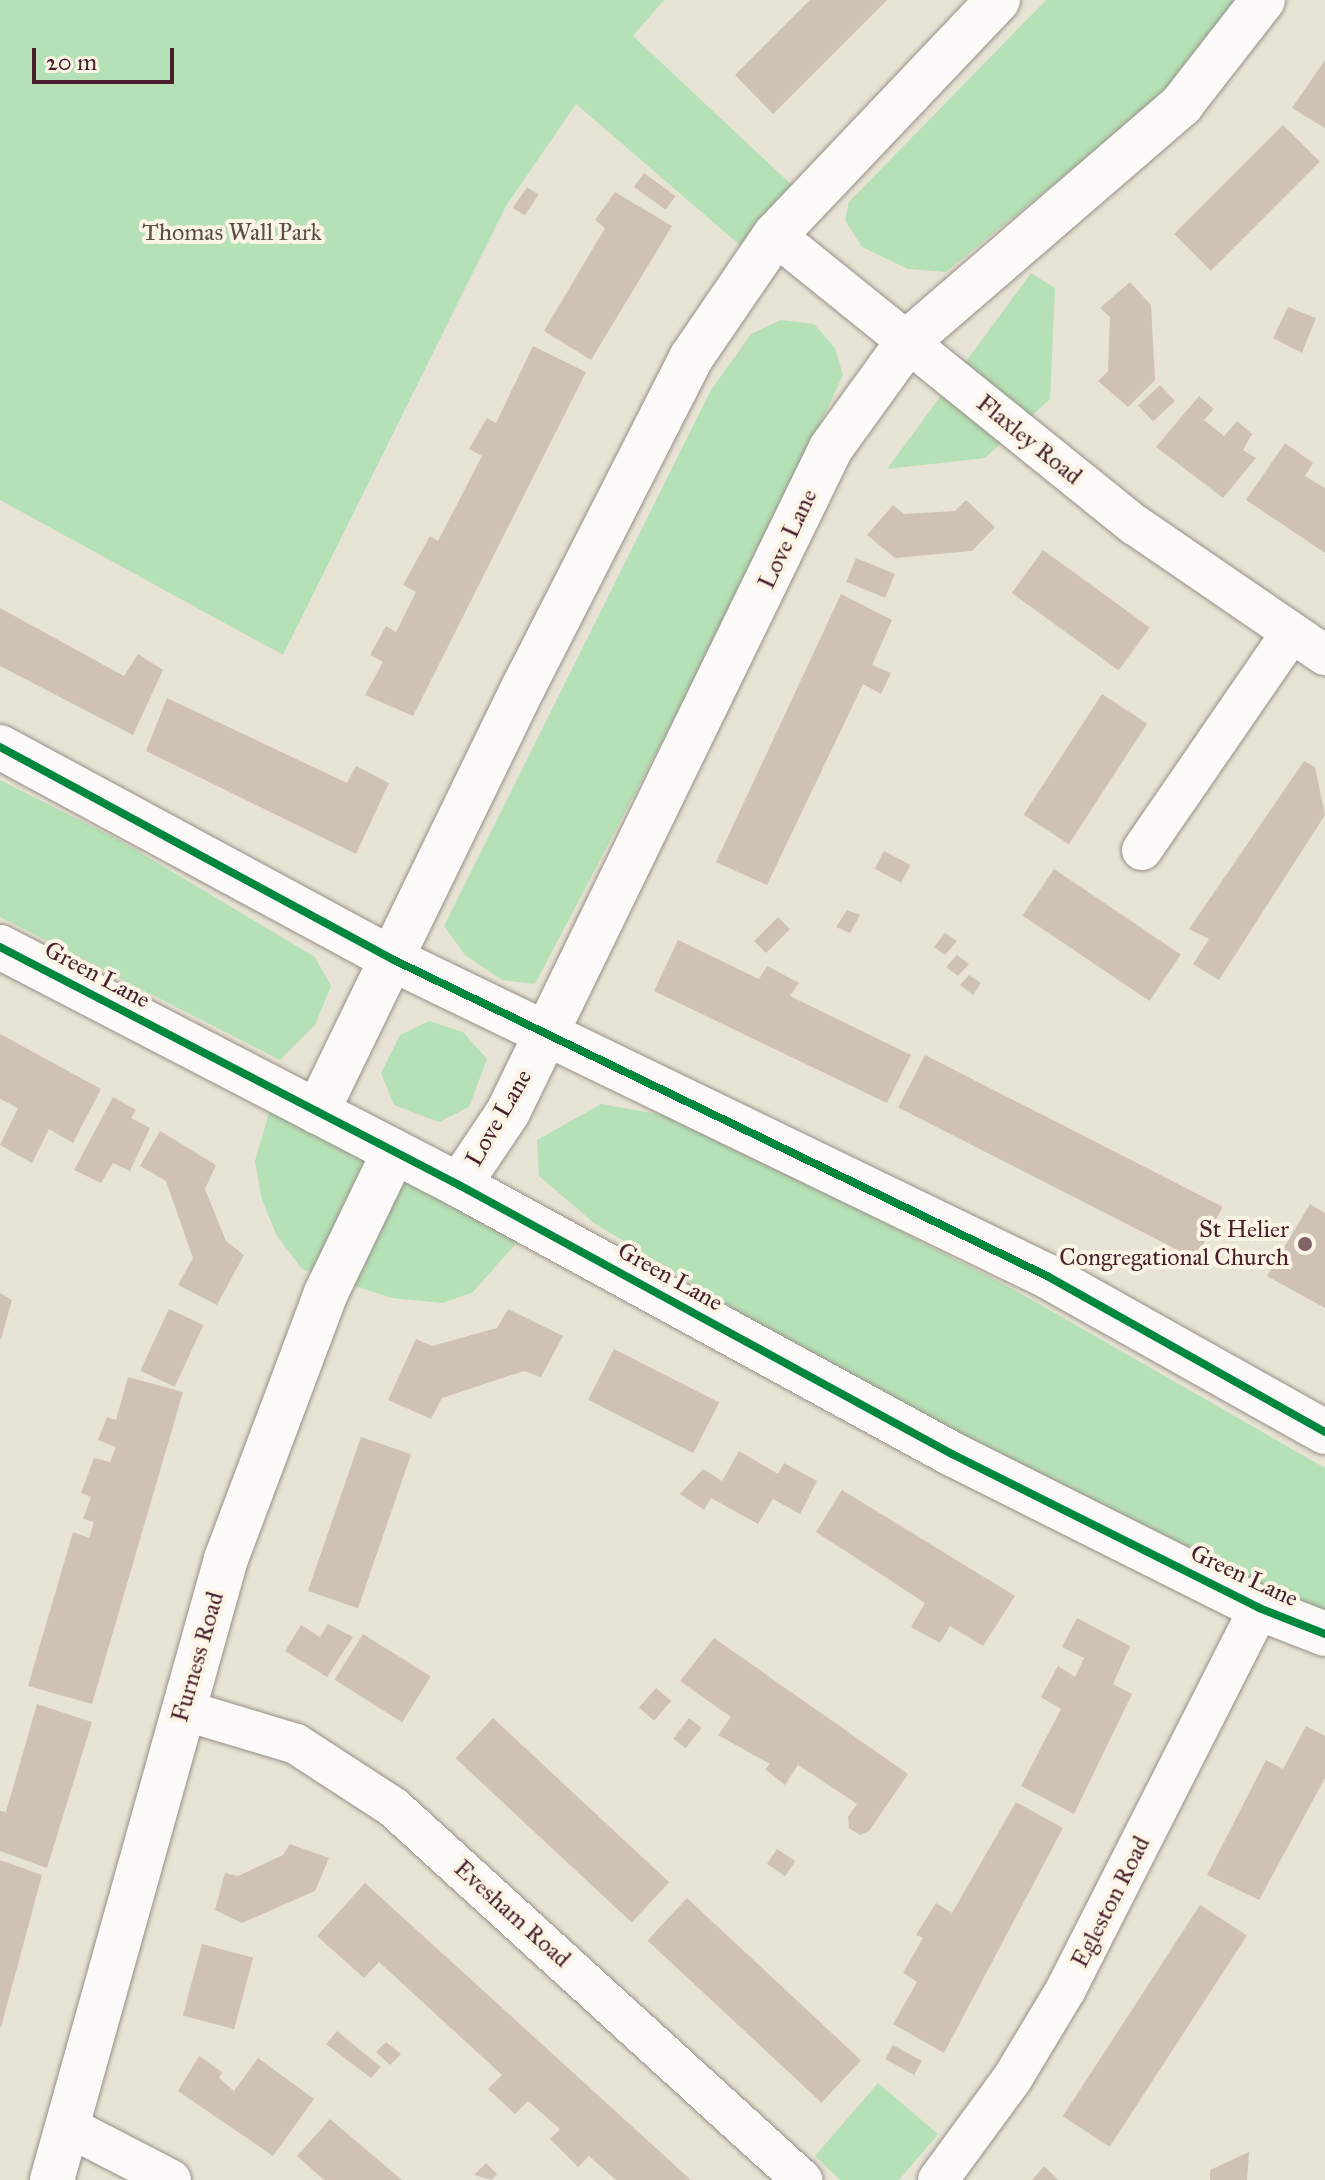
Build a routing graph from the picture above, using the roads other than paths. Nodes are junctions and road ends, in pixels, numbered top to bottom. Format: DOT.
graph roads {
  1 [pos="998,0"];
  2 [pos="1263,0"];
  3 [pos="775,235"];
  4 [pos="909,340"];
  5 [pos="1290,635"];
  6 [pos="1325,655"];
  7 [pos="0,747"];
  8 [pos="1142,850"];
  9 [pos="0,947"];
  10 [pos="394,960"];
  11 [pos="545,1033"];
  12 [pos="317,1112"];
  13 [pos="394,1152"];
  14 [pos="459,1185"];
  15 [pos="1325,1432"];
  16 [pos="1259,1608"];
  17 [pos="1325,1634"];
  18 [pos="183,1710"];
  19 [pos="67,2126"];
  20 [pos="52,2180"];
  21 [pos="171,2180"];
  22 [pos="802,2180"];
  23 [pos="938,2180"];
  1 -- 3 [label="street"];
  2 -- 4 [label="street, Love Lane"];
  3 -- 4 [label="street, Flaxley Road"];
  3 -- 10 [label="street"];
  4 -- 5 [label="street, Flaxley Road"];
  4 -- 11 [label="street, Love Lane"];
  5 -- 6 [label="street, Flaxley Road"];
  5 -- 8 [label="street"];
  7 -- 10 [label="street"];
  9 -- 12 [label="street, Green Lane"];
  10 -- 11 [label="street"];
  10 -- 12 [label="street"];
  11 -- 14 [label="street, Love Lane"];
  11 -- 15 [label="street"];
  12 -- 13 [label="street, Green Lane"];
  13 -- 14 [label="street, Green Lane"];
  13 -- 18 [label="street, Furness Road"];
  14 -- 16 [label="street, Green Lane"];
  16 -- 17 [label="street, Green Lane"];
  16 -- 23 [label="street, Egleston Road"];
  18 -- 19 [label="street, Furness Road"];
  18 -- 22 [label="street, Evesham Road"];
  19 -- 20 [label="street, Furness Road"];
  19 -- 21 [label="street"];
}
